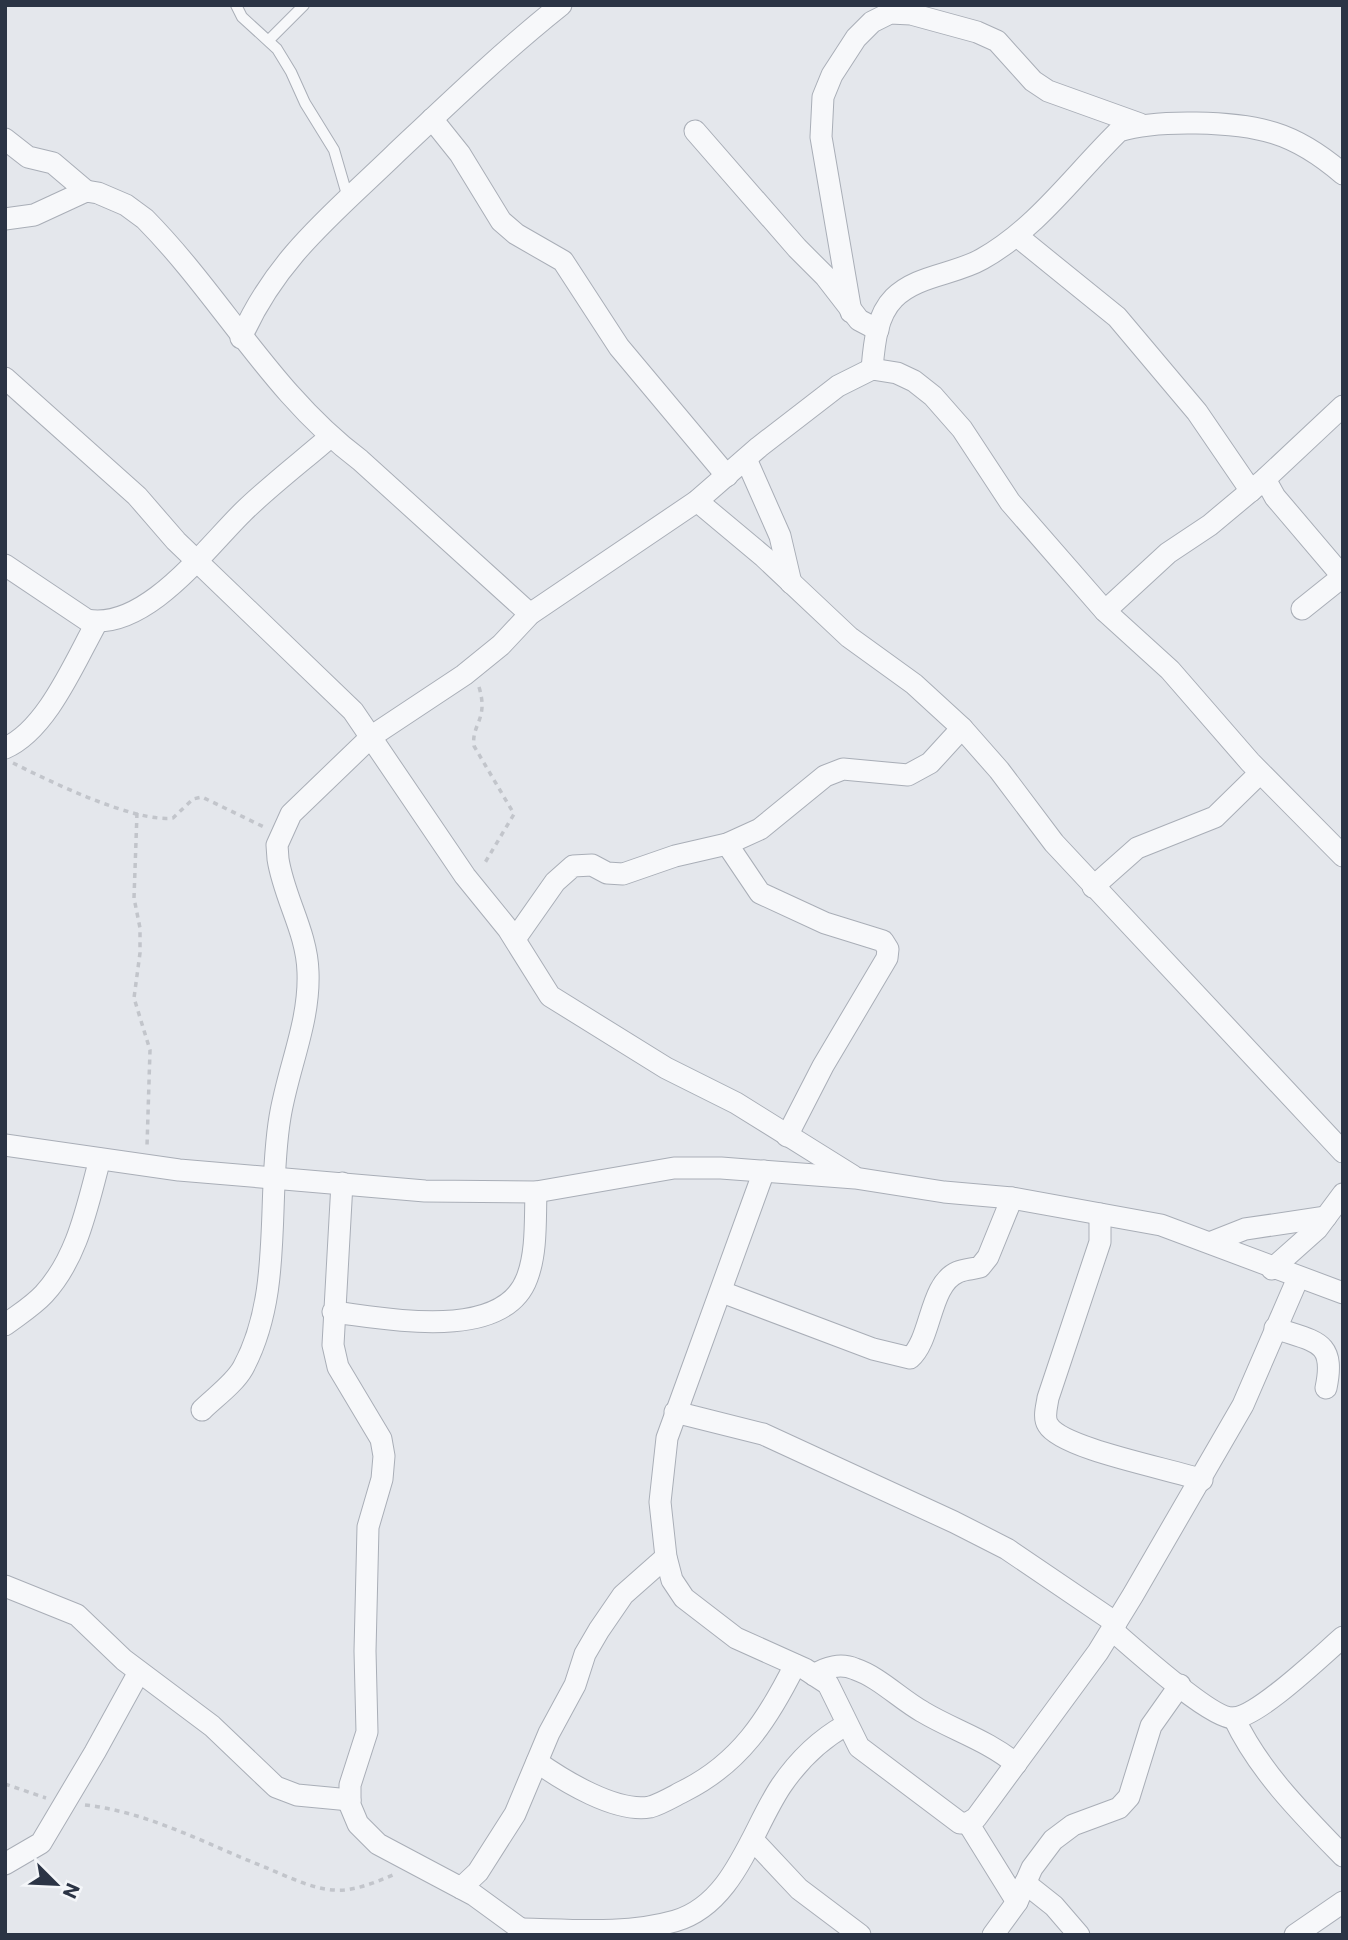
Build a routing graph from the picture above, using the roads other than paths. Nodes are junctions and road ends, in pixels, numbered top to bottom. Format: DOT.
graph roads {
  1 [pos="236,5"];
  2 [pos="304,5"];
  3 [pos="561,5"];
  4 [pos="269,40"];
  5 [pos="432,119"];
  6 [pos="1140,124"];
  7 [pos="695,131"];
  8 [pos="5,139"];
  9 [pos="1343,174"];
  10 [pos="86,191"];
  11 [pos="348,198"];
  12 [pos="5,219"];
  13 [pos="1017,236"];
  14 [pos="851,312"];
  15 [pos="878,330"];
  16 [pos="241,338"];
  17 [pos="872,369"];
  18 [pos="5,378"];
  19 [pos="1343,406"];
  20 [pos="330,437"];
  21 [pos="746,459"];
  22 [pos="727,476"];
  23 [pos="1258,485"];
  24 [pos="698,501"];
  25 [pos="196,560"];
  26 [pos="5,565"];
  27 [pos="1342,577"];
  28 [pos="791,583"];
  29 [pos="1302,609"];
  30 [pos="1105,611"];
  31 [pos="530,614"];
  32 [pos="97,622"];
  33 [pos="962,729"];
  34 [pos="372,736"];
  35 [pos="5,748"];
  36 [pos="1260,773"];
  37 [pos="727,844"];
  38 [pos="1343,856"];
  39 [pos="1093,887"];
  40 [pos="515,939"];
  41 [pos="787,1136"];
  42 [pos="5,1145"];
  43 [pos="1343,1152"];
  44 [pos="100,1159"];
  45 [pos="764,1171"];
  46 [pos="275,1177"];
  47 [pos="855,1178"];
  48 [pos="342,1183"];
  49 [pos="536,1192"];
  50 [pos="1343,1194"];
  51 [pos="1012,1198"];
  52 [pos="1100,1214"];
  53 [pos="1326,1217"];
  54 [pos="1212,1242"];
  55 [pos="1272,1269"];
  56 [pos="1298,1278"];
  57 [pos="722,1292"];
  58 [pos="1343,1293"];
  59 [pos="333,1312"];
  60 [pos="5,1325"];
  61 [pos="1275,1328"];
  62 [pos="1326,1388"];
  63 [pos="202,1410"];
  64 [pos="675,1412"];
  65 [pos="1202,1480"];
  66 [pos="666,1557"];
  67 [pos="5,1586"];
  68 [pos="1114,1626"];
  69 [pos="1343,1637"];
  70 [pos="804,1670"];
  71 [pos="139,1672"];
  72 [pos="1180,1685"];
  73 [pos="1234,1718"];
  74 [pos="846,1725"];
  75 [pos="537,1762"];
  76 [pos="1016,1765"];
  77 [pos="350,1800"];
  78 [pos="968,1823"];
  79 [pos="753,1840"];
  80 [pos="1343,1856"];
  81 [pos="5,1864"];
  82 [pos="461,1888"];
  83 [pos="1021,1892"];
  84 [pos="1343,1902"];
  85 [pos="525,1932"];
  86 [pos="860,1935"];
  87 [pos="993,1935"];
  88 [pos="1079,1935"];
  89 [pos="1295,1935"];
  1 -- 4 [label="lane"];
  2 -- 4 [label="lane"];
  3 -- 5 [label="street"];
  4 -- 11 [label="lane"];
  5 -- 11 [label="street"];
  5 -- 22 [label="street"];
  6 -- 9 [label="street"];
  6 -- 13 [label="street"];
  6 -- 14 [label="street"];
  7 -- 14 [label="street"];
  8 -- 10 [label="street"];
  10 -- 12 [label="street"];
  10 -- 16 [label="street"];
  11 -- 16 [label="street"];
  13 -- 15 [label="street"];
  13 -- 23 [label="street"];
  14 -- 15 [label="street"];
  15 -- 17 [label="street"];
  16 -- 20 [label="street"];
  17 -- 21 [label="street"];
  17 -- 30 [label="street"];
  18 -- 25 [label="street"];
  19 -- 23 [label="street"];
  20 -- 25 [label="street"];
  20 -- 31 [label="street"];
  21 -- 22 [label="street"];
  21 -- 28 [label="street"];
  22 -- 24 [label="street"];
  23 -- 27 [label="street"];
  23 -- 30 [label="street"];
  24 -- 28 [label="street"];
  24 -- 31 [label="street"];
  25 -- 32 [label="street"];
  25 -- 34 [label="street"];
  26 -- 32 [label="street"];
  27 -- 29 [label="street"];
  28 -- 33 [label="street"];
  30 -- 36 [label="street"];
  31 -- 34 [label="street"];
  32 -- 35 [label="street"];
  33 -- 37 [label="street"];
  33 -- 39 [label="street"];
  34 -- 40 [label="street"];
  34 -- 46 [label="street"];
  36 -- 38 [label="street"];
  36 -- 39 [label="street"];
  37 -- 40 [label="street"];
  37 -- 41 [label="street"];
  39 -- 43 [label="street"];
  40 -- 41 [label="street"];
  41 -- 47 [label="street"];
  42 -- 44 [label="street"];
  44 -- 46 [label="street"];
  44 -- 60 [label="street"];
  45 -- 47 [label="street"];
  45 -- 49 [label="street"];
  45 -- 57 [label="street"];
  46 -- 48 [label="street"];
  46 -- 63 [label="street"];
  47 -- 51 [label="street"];
  48 -- 49 [label="street"];
  48 -- 59 [label="street"];
  49 -- 59 [label="street"];
  50 -- 53 [label="street"];
  51 -- 52 [label="street"];
  51 -- 57 [label="street"];
  52 -- 54 [label="street"];
  52 -- 65 [label="street"];
  53 -- 54 [label="street"];
  53 -- 55 [label="street"];
  54 -- 55 [label="street"];
  55 -- 56 [label="street"];
  56 -- 58 [label="street"];
  56 -- 61 [label="street"];
  57 -- 64 [label="street"];
  59 -- 77 [label="street"];
  61 -- 62 [label="street"];
  61 -- 65 [label="street"];
  64 -- 66 [label="street"];
  64 -- 68 [label="street"];
  65 -- 68 [label="street"];
  66 -- 70 [label="street"];
  66 -- 75 [label="street"];
  67 -- 71 [label="street"];
  68 -- 72 [label="street"];
  68 -- 76 [label="street"];
  69 -- 73 [label="street"];
  70 -- 74 [label="street"];
  70 -- 75 [label="street"];
  70 -- 76 [label="street"];
  71 -- 77 [label="street"];
  71 -- 81 [label="street"];
  72 -- 73 [label="street"];
  72 -- 83 [label="street"];
  73 -- 80 [label="street"];
  74 -- 78 [label="street"];
  74 -- 79 [label="street"];
  75 -- 82 [label="street"];
  76 -- 78 [label="street"];
  77 -- 82 [label="street"];
  78 -- 83 [label="street"];
  79 -- 85 [label="street"];
  79 -- 86 [label="street"];
  82 -- 85 [label="street"];
  83 -- 87 [label="street"];
  83 -- 88 [label="street"];
  84 -- 89 [label="street"];
}
